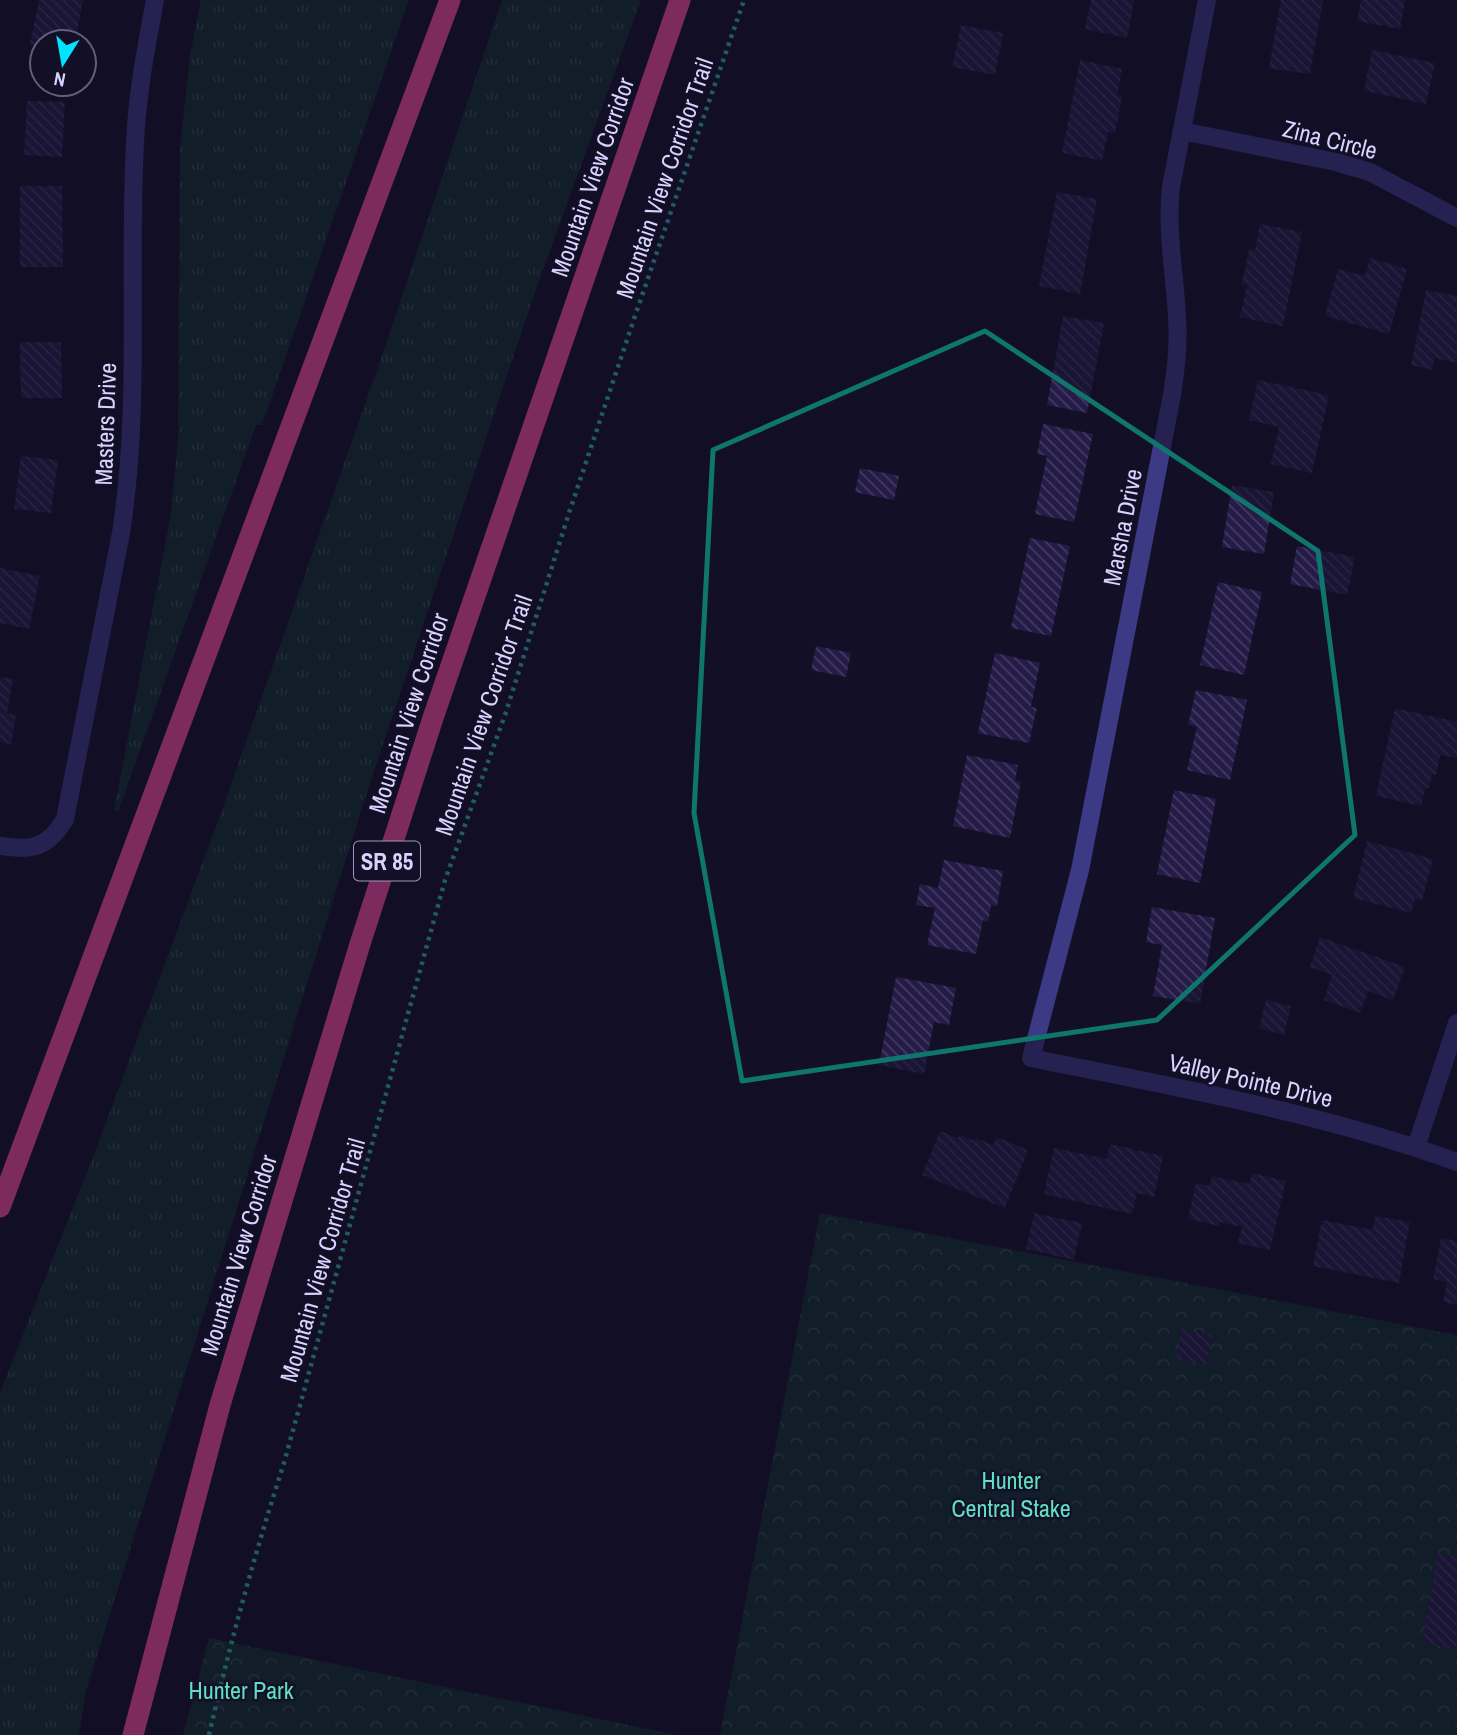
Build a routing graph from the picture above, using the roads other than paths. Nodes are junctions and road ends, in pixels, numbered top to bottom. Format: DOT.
graph roads {
  1 [pos="155,0"];
  2 [pos="450,0"];
  3 [pos="680,0"];
  4 [pos="1207,0"];
  5 [pos="1182,131"];
  6 [pos="1457,218"];
  7 [pos="0,846"];
  8 [pos="1457,1023"];
  9 [pos="1031,1058"];
  10 [pos="1416,1147"];
  11 [pos="1457,1161"];
  12 [pos="0,1207"];
  13 [pos="133,1735"];
  1 -- 7 [label="street, Masters Drive"];
  2 -- 12 [label="highway"];
  3 -- 13 [label="highway, Mountain View Corridor / SR 85"];
  4 -- 5 [label="street, Marsha Drive"];
  5 -- 6 [label="street, Zina Circle"];
  5 -- 9 [label="street, Marsha Drive"];
  8 -- 10 [label="street"];
  9 -- 10 [label="street, Valley Pointe Drive"];
  10 -- 11 [label="street, Valley Pointe Drive"];
}
